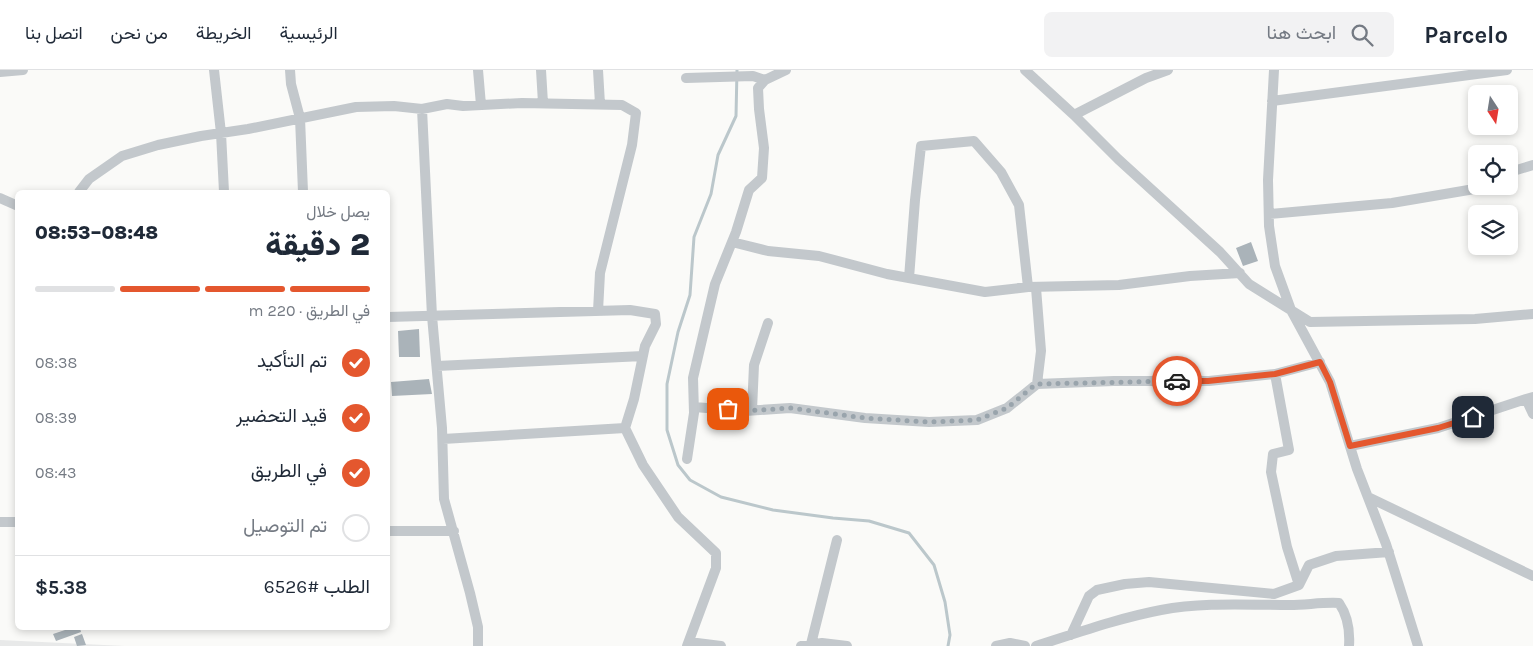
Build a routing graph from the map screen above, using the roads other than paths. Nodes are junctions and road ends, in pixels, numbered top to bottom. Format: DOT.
graph roads {
  1 [pos="23,70"];
  2 [pos="214,70"];
  3 [pos="290,70"];
  4 [pos="478,70"];
  5 [pos="541,70"];
  6 [pos="598,70"];
  7 [pos="786,70"];
  8 [pos="1025,70"];
  9 [pos="1168,70"];
  10 [pos="1274,70"];
  11 [pos="1507,70"];
  12 [pos="0,72"];
  13 [pos="686,78"];
  14 [pos="765,80"];
  15 [pos="1272,100"];
  16 [pos="543,103"];
  17 [pos="600,104"];
  18 [pos="481,105"];
  19 [pos="422,109"];
  20 [pos="1074,115"];
  21 [pos="300,118"];
  22 [pos="221,133"];
  23 [pos="1533,165"];
  24 [pos="1518,170"];
  25 [pos="81,190"];
  26 [pos="224,190"];
  27 [pos="302,190"];
  28 [pos="1468,190"];
  29 [pos="0,198"];
  30 [pos="15,205"];
  31 [pos="1269,214"];
  32 [pos="732,242"];
  33 [pos="1240,273"];
  34 [pos="909,278"];
  35 [pos="1032,287"];
  36 [pos="1291,310"];
  37 [pos="598,311"];
  38 [pos="1533,314"];
  39 [pos="432,316"];
  40 [pos="390,317"];
  41 [pos="768,323"];
  42 [pos="643,356"];
  43 [pos="1320,362"];
  44 [pos="437,366"];
  45 [pos="1275,374"];
  46 [pos="1036,384"];
  47 [pos="1529,398"];
  48 [pos="694,407"];
  49 [pos="752,410"];
  50 [pos="1533,414"];
  51 [pos="625,428"];
  52 [pos="443,439"];
  53 [pos="1350,446"];
  54 [pos="687,459"];
  55 [pos="1368,497"];
  56 [pos="0,522"];
  57 [pos="15,522"];
  58 [pos="390,531"];
  59 [pos="454,532"];
  60 [pos="837,540"];
  61 [pos="1389,552"];
  62 [pos="1533,576"];
  63 [pos="1299,585"];
  64 [pos="1071,635"];
  65 [pos="688,644"];
  66 [pos="806,645"];
  67 [pos="478,646"];
  68 [pos="721,646"];
  69 [pos="847,646"];
  70 [pos="996,646"];
  71 [pos="1025,646"];
  72 [pos="1036,646"];
  73 [pos="1349,646"];
  74 [pos="1418,646"];
  1 -- 12 [label="street"];
  2 -- 22 [label="street"];
  3 -- 21 [label="street"];
  4 -- 18 [label="street"];
  5 -- 16 [label="street"];
  6 -- 17 [label="street"];
  7 -- 14 [label="street"];
  8 -- 20 [label="street"];
  9 -- 20 [label="street"];
  10 -- 15 [label="street"];
  11 -- 15 [label="street"];
  13 -- 14 [label="street"];
  14 -- 32 [label="street"];
  15 -- 31 [label="street"];
  16 -- 17 [label="street"];
  16 -- 18 [label="street"];
  17 -- 37 [label="street"];
  18 -- 19 [label="street"];
  19 -- 21 [label="street"];
  19 -- 39 [label="street"];
  20 -- 33 [label="street"];
  21 -- 22 [label="street"];
  21 -- 27 [label="street"];
  22 -- 25 [label="street"];
  22 -- 26 [label="street"];
  23 -- 24 [label="street"];
  28 -- 31 [label="street"];
  29 -- 30 [label="street"];
  31 -- 36 [label="street"];
  32 -- 34 [label="street"];
  32 -- 48 [label="street"];
  33 -- 35 [label="street"];
  33 -- 36 [label="street"];
  34 -- 35 [label="street"];
  34 -- 35 [label="street"];
  35 -- 46 [label="street"];
  36 -- 38 [label="street"];
  36 -- 43 [label="street"];
  37 -- 39 [label="street"];
  37 -- 42 [label="street"];
  39 -- 40 [label="street"];
  39 -- 44 [label="street"];
  41 -- 49 [label="street"];
  42 -- 44 [label="street"];
  42 -- 51 [label="street"];
  43 -- 45 [label="street"];
  43 -- 53 [label="street"];
  44 -- 52 [label="street"];
  45 -- 46 [label="street"];
  45 -- 63 [label="street"];
  46 -- 49 [label="street"];
  47 -- 50 [label="street"];
  47 -- 53 [label="street"];
  48 -- 49 [label="street"];
  48 -- 54 [label="street"];
  51 -- 52 [label="street"];
  51 -- 65 [label="street"];
  52 -- 59 [label="street"];
  53 -- 55 [label="street"];
  55 -- 61 [label="street"];
  55 -- 62 [label="street"];
  56 -- 57 [label="street"];
  58 -- 59 [label="street"];
  59 -- 67 [label="street"];
  60 -- 66 [label="street"];
  61 -- 63 [label="street"];
  61 -- 74 [label="street"];
  63 -- 64 [label="street"];
  64 -- 72 [label="street"];
  64 -- 73 [label="street"];
  65 -- 68 [label="street"];
  66 -- 69 [label="street"];
  70 -- 71 [label="street"];
}
